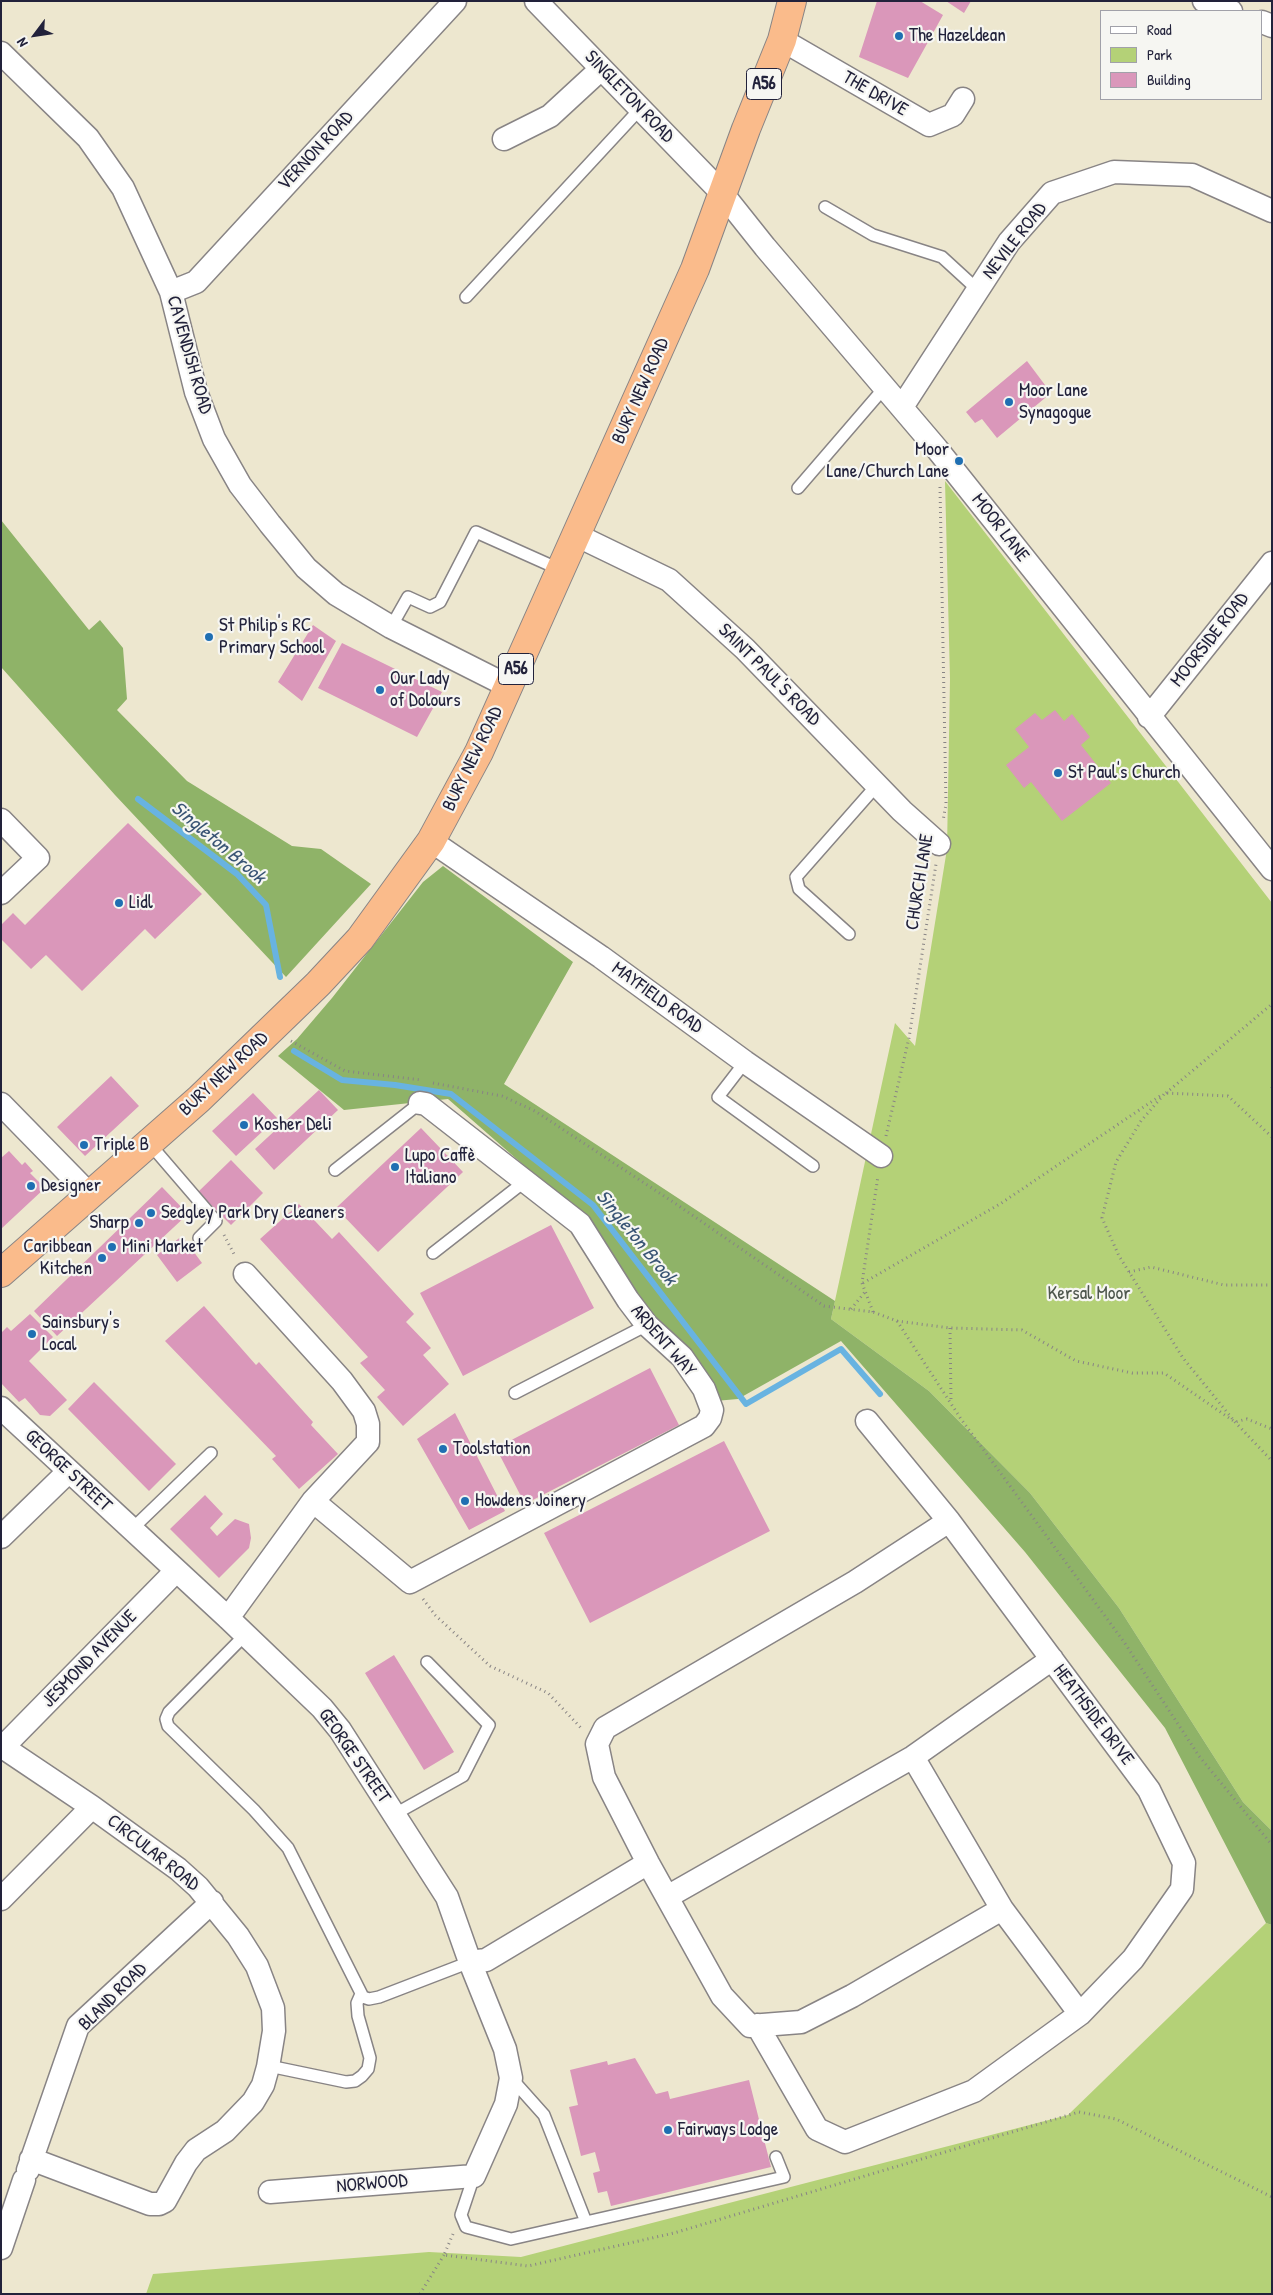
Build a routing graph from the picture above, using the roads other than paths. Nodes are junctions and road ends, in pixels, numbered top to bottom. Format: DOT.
graph roads {
  1 [pos="455,1"];
  2 [pos="536,1"];
  3 [pos="792,1"];
  4 [pos="1204,1"];
  5 [pos="1228,10"];
  6 [pos="782,40"];
  7 [pos="1,53"];
  8 [pos="601,70"];
  9 [pos="963,99"];
  10 [pos="640,109"];
  11 [pos="504,139"];
  12 [pos="722,192"];
  13 [pos="825,207"];
  14 [pos="1272,211"];
  15 [pos="978,290"];
  16 [pos="171,292"];
  17 [pos="466,297"];
  18 [pos="885,387"];
  19 [pos="902,407"];
  20 [pos="798,488"];
  21 [pos="576,535"];
  22 [pos="1272,563"];
  23 [pos="561,570"];
  24 [pos="392,627"];
  25 [pos="508,686"];
  26 [pos="1149,717"];
  27 [pos="877,785"];
  28 [pos="1,820"];
  29 [pos="431,841"];
  30 [pos="940,844"];
  31 [pos="1272,869"];
  32 [pos="1,893"];
  33 [pos="849,934"];
  34 [pos="745,1062"];
  35 [pos="420,1103"];
  36 [pos="3,1110"];
  37 [pos="149,1143"];
  38 [pos="881,1156"];
  39 [pos="813,1166"];
  40 [pos="335,1170"];
  41 [pos="524,1182"];
  42 [pos="90,1195"];
  43 [pos="199,1238"];
  44 [pos="433,1253"];
  45 [pos="1,1273"];
  46 [pos="245,1274"];
  47 [pos="647,1325"];
  48 [pos="515,1393"];
  49 [pos="3,1413"];
  50 [pos="867,1421"];
  51 [pos="211,1454"];
  52 [pos="68,1472"];
  53 [pos="313,1501"];
  54 [pos="950,1521"];
  55 [pos="131,1530"];
  56 [pos="1,1536"];
  57 [pos="176,1571"];
  58 [pos="228,1618"];
  59 [pos="246,1635"];
  60 [pos="1052,1659"];
  61 [pos="427,1662"];
  62 [pos="2,1747"];
  63 [pos="914,1757"];
  64 [pos="92,1807"];
  65 [pos="395,1814"];
  66 [pos="648,1863"];
  67 [pos="667,1897"];
  68 [pos="1,1899"];
  69 [pos="212,1902"];
  70 [pos="1002,1909"];
  71 [pos="470,1962"];
  72 [pos="361,1994"];
  73 [pos="1080,2014"];
  74 [pos="756,2025"];
  75 [pos="269,2066"];
  76 [pos="511,2078"];
  77 [pos="776,2157"];
  78 [pos="474,2176"];
  79 [pos="20,2179"];
  80 [pos="270,2192"];
  81 [pos="586,2222"];
  82 [pos="1,2248"];
  1 -- 16 [label="street, VERNON ROAD"];
  2 -- 8 [label="street, SINGLETON ROAD"];
  3 -- 6 [label="highway, BURY NEW ROAD / A56"];
  4 -- 5 [label="street"];
  6 -- 9 [label="street, THE DRIVE"];
  6 -- 12 [label="highway, BURY NEW ROAD / A56"];
  7 -- 16 [label="street, CAVENDISH ROAD"];
  8 -- 10 [label="street, SINGLETON ROAD"];
  8 -- 11 [label="street"];
  10 -- 12 [label="street, SINGLETON ROAD"];
  10 -- 17 [label="lane"];
  12 -- 18 [label="street, MOOR LANE"];
  12 -- 21 [label="highway, BURY NEW ROAD / A56"];
  13 -- 15 [label="lane"];
  14 -- 15 [label="street, NEVILE ROAD"];
  15 -- 19 [label="street, NEVILE ROAD"];
  16 -- 24 [label="street, CAVENDISH ROAD"];
  18 -- 19 [label="street, MOOR LANE"];
  18 -- 20 [label="lane"];
  19 -- 26 [label="street, MOOR LANE"];
  21 -- 23 [label="highway, BURY NEW ROAD / A56"];
  21 -- 27 [label="street, SAINT PAUL'S ROAD"];
  22 -- 26 [label="street, MOORSIDE ROAD"];
  23 -- 24 [label="lane"];
  23 -- 25 [label="highway, BURY NEW ROAD / A56"];
  24 -- 25 [label="street, CAVENDISH ROAD"];
  25 -- 29 [label="highway, BURY NEW ROAD / A56"];
  26 -- 31 [label="street, MOOR LANE"];
  27 -- 30 [label="street, SAINT PAUL'S ROAD"];
  27 -- 33 [label="lane"];
  28 -- 32 [label="street"];
  29 -- 34 [label="street, MAYFIELD ROAD"];
  29 -- 37 [label="highway, BURY NEW ROAD / A56"];
  34 -- 38 [label="street, MAYFIELD ROAD"];
  34 -- 39 [label="lane"];
  35 -- 40 [label="lane"];
  35 -- 41 [label="street, ARDENT WAY"];
  36 -- 42 [label="street"];
  37 -- 42 [label="highway, BURY NEW ROAD / A56"];
  37 -- 43 [label="lane"];
  41 -- 44 [label="lane"];
  41 -- 47 [label="street, ARDENT WAY"];
  42 -- 45 [label="highway, BURY NEW ROAD / A56"];
  46 -- 53 [label="street"];
  47 -- 48 [label="lane"];
  47 -- 53 [label="street, ARDENT WAY"];
  49 -- 52 [label="street, GEORGE STREET"];
  50 -- 54 [label="street"];
  51 -- 55 [label="lane"];
  52 -- 55 [label="street, GEORGE STREET"];
  52 -- 56 [label="street"];
  53 -- 58 [label="street"];
  54 -- 60 [label="street"];
  54 -- 66 [label="street"];
  55 -- 57 [label="street, GEORGE STREET"];
  57 -- 58 [label="street, GEORGE STREET"];
  57 -- 62 [label="street, JESMOND AVENUE"];
  58 -- 59 [label="street, GEORGE STREET"];
  59 -- 65 [label="street, GEORGE STREET"];
  59 -- 72 [label="lane"];
  60 -- 63 [label="street, HEATHSIDE DRIVE"];
  60 -- 73 [label="street, HEATHSIDE DRIVE"];
  61 -- 65 [label="lane"];
  62 -- 64 [label="street, CIRCULAR ROAD"];
  63 -- 67 [label="street, HEATHSIDE DRIVE"];
  63 -- 70 [label="street"];
  64 -- 68 [label="street"];
  64 -- 69 [label="street, CIRCULAR ROAD"];
  65 -- 71 [label="street, GEORGE STREET"];
  66 -- 67 [label="street"];
  66 -- 71 [label="street"];
  67 -- 74 [label="street"];
  69 -- 75 [label="street, CIRCULAR ROAD"];
  69 -- 79 [label="street, BLAND ROAD"];
  70 -- 73 [label="street"];
  70 -- 74 [label="street"];
  71 -- 72 [label="lane"];
  71 -- 76 [label="street, GEORGE STREET"];
  72 -- 75 [label="lane"];
  73 -- 74 [label="street, HEATHSIDE DRIVE"];
  75 -- 79 [label="street, CIRCULAR ROAD"];
  76 -- 78 [label="street, GEORGE STREET"];
  76 -- 81 [label="lane"];
  77 -- 81 [label="lane"];
  78 -- 80 [label="street, NORWOOD"];
  78 -- 81 [label="lane"];
  79 -- 82 [label="street, BLAND ROAD"];
}
